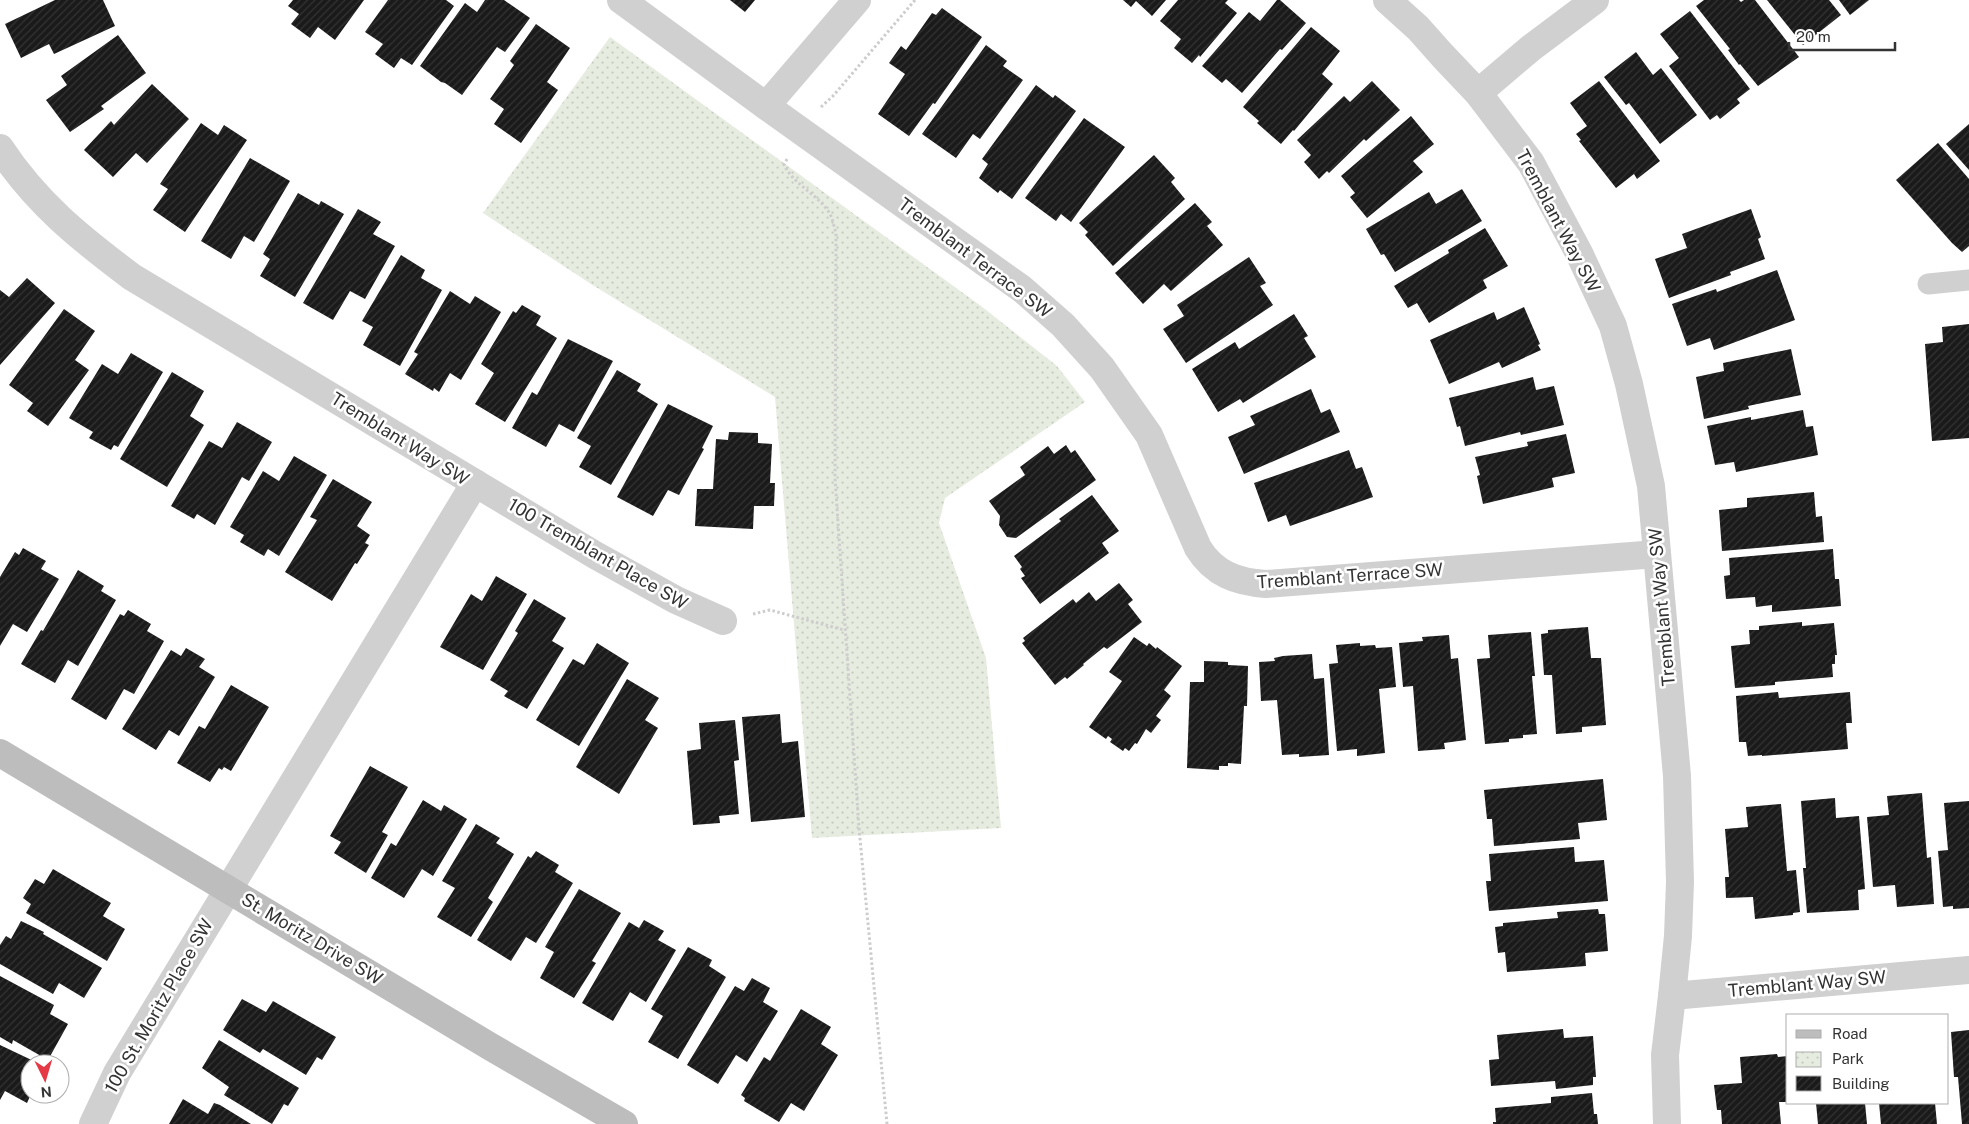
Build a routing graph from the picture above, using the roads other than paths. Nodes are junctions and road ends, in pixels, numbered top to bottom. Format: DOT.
graph roads {
  1 [pos="621,0"];
  2 [pos="857,0"];
  3 [pos="1387,0"];
  4 [pos="1595,0"];
  5 [pos="1478,93"];
  6 [pos="766,106"];
  7 [pos="0,148"];
  8 [pos="1969,280"];
  9 [pos="1928,284"];
  10 [pos="475,483"];
  11 [pos="1657,554"];
  12 [pos="723,621"];
  13 [pos="0,753"];
  14 [pos="228,889"];
  15 [pos="1969,970"];
  16 [pos="1672,996"];
  17 [pos="621,1123"];
  18 [pos="93,1124"];
  19 [pos="1667,1124"];
  1 -- 6 [label="street, Tremblant Terrace SW"];
  2 -- 6 [label="street"];
  3 -- 5 [label="street, Tremblant Way SW"];
  4 -- 5 [label="street"];
  5 -- 11 [label="street, Tremblant Way SW"];
  6 -- 11 [label="street, Tremblant Terrace SW"];
  7 -- 10 [label="street, Tremblant Way SW"];
  8 -- 9 [label="lane"];
  10 -- 12 [label="street, 100 Tremblant Place SW"];
  10 -- 14 [label="street, Tremblant Way SW"];
  11 -- 16 [label="street, Tremblant Way SW"];
  13 -- 14 [label="street, St. Moritz Drive SW"];
  14 -- 17 [label="street, St. Moritz Drive SW"];
  14 -- 18 [label="street, 100 St. Moritz Place SW"];
  15 -- 16 [label="street, Tremblant Way SW"];
  16 -- 19 [label="street"];
}
